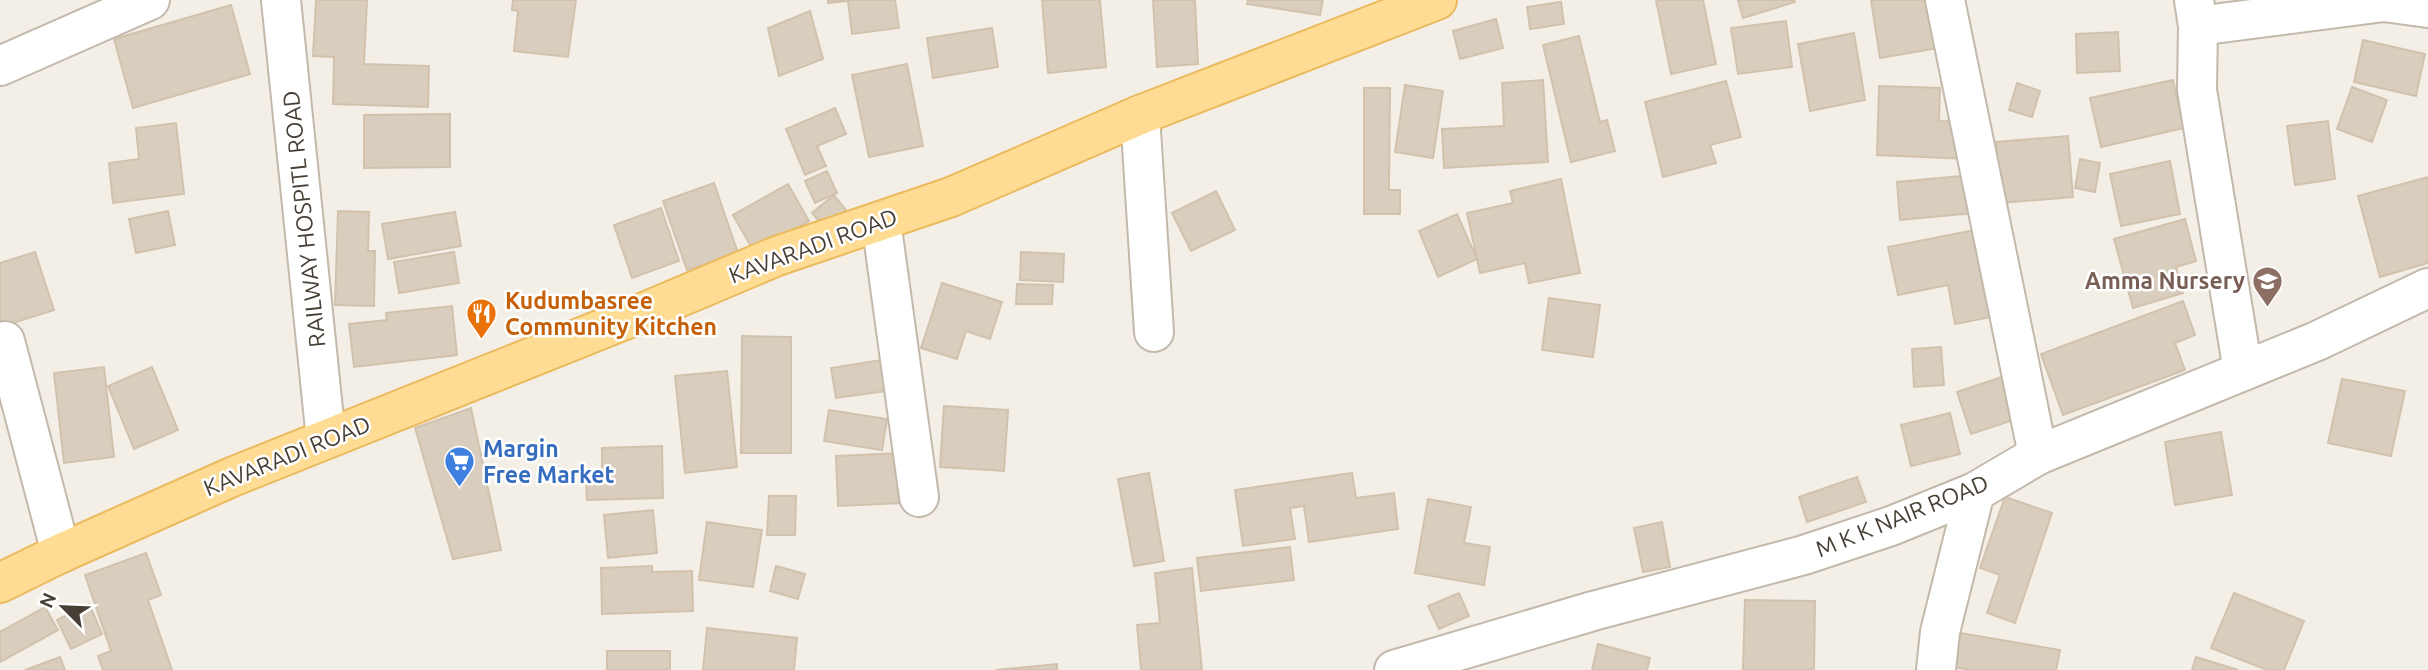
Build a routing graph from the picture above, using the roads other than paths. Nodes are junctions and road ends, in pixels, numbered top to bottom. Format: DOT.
graph roads {
  1 [pos="150,0"];
  2 [pos="281,0"];
  3 [pos="1437,0"];
  4 [pos="1945,0"];
  5 [pos="2428,8"];
  6 [pos="1380,11"];
  7 [pos="2196,13"];
  8 [pos="0,66"];
  9 [pos="1140,115"];
  10 [pos="881,222"];
  11 [pos="2428,288"];
  12 [pos="1154,332"];
  13 [pos="5,341"];
  14 [pos="2243,371"];
  15 [pos="326,439"];
  16 [pos="2038,454"];
  17 [pos="1975,492"];
  18 [pos="919,498"];
  19 [pos="61,553"];
  20 [pos="0,583"];
  21 [pos="1394,670"];
  22 [pos="1936,670"];
  1 -- 8 [label="street"];
  2 -- 15 [label="street, RAILWAY HOSPITL ROAD"];
  3 -- 6 [label="main road, KAVARADI ROAD"];
  4 -- 16 [label="street"];
  5 -- 7 [label="street"];
  6 -- 9 [label="main road, KAVARADI ROAD"];
  7 -- 14 [label="street"];
  9 -- 10 [label="main road, KAVARADI ROAD"];
  9 -- 12 [label="street"];
  10 -- 15 [label="main road, KAVARADI ROAD"];
  10 -- 18 [label="street"];
  11 -- 14 [label="street, M K K NAIR ROAD"];
  13 -- 19 [label="street"];
  14 -- 16 [label="street, M K K NAIR ROAD"];
  15 -- 19 [label="main road, KAVARADI ROAD"];
  16 -- 17 [label="street, M K K NAIR ROAD"];
  17 -- 21 [label="street, M K K NAIR ROAD"];
  17 -- 22 [label="street"];
  19 -- 20 [label="main road, KAVARADI ROAD"];
}
